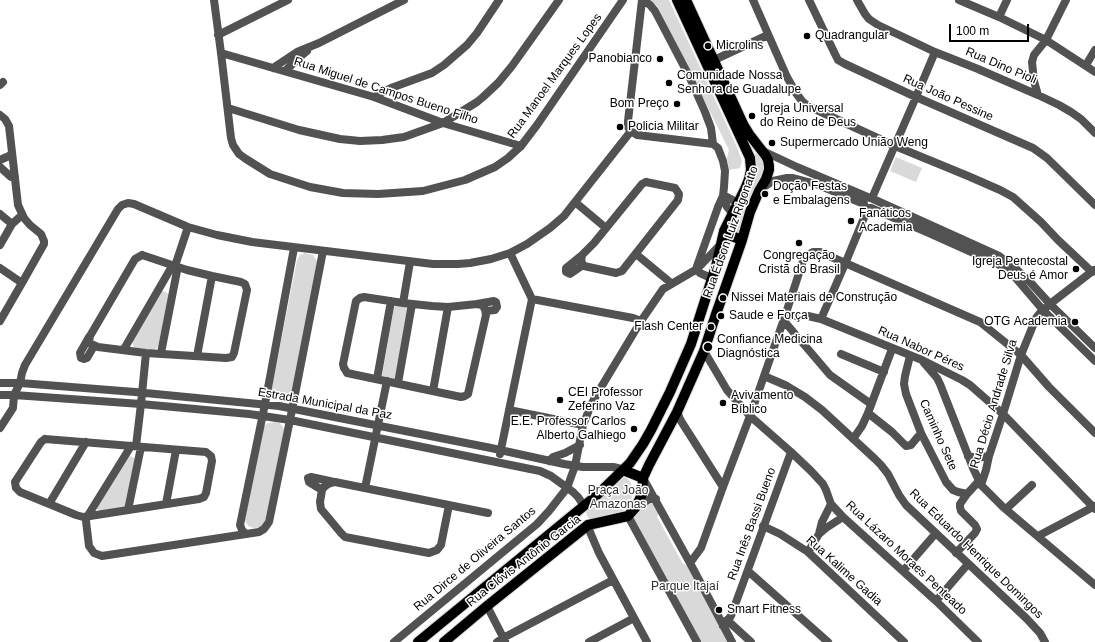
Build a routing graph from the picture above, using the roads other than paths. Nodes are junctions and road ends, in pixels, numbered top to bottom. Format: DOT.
graph roads {
  1 [pos="214,0"];
  2 [pos="288,0"];
  3 [pos="404,0"];
  4 [pos="499,0"];
  5 [pos="559,0"];
  6 [pos="623,0"];
  7 [pos="642,0"];
  8 [pos="677,0"];
  9 [pos="686,0"];
  10 [pos="753,0"];
  11 [pos="809,0"];
  12 [pos="857,0"];
  13 [pos="959,0"];
  14 [pos="1008,0"];
  15 [pos="1066,0"];
  16 [pos="999,17"];
  17 [pos="218,35"];
  18 [pos="768,35"];
  19 [pos="1046,40"];
  20 [pos="319,43"];
  21 [pos="1095,50"];
  22 [pos="935,52"];
  23 [pos="221,54"];
  24 [pos="714,60"];
  25 [pos="1086,65"];
  26 [pos="274,68"];
  27 [pos="285,71"];
  28 [pos="1095,72"];
  29 [pos="397,87"];
  30 [pos="1038,95"];
  31 [pos="374,97"];
  32 [pos="916,97"];
  33 [pos="388,103"];
  34 [pos="228,108"];
  35 [pos="0,115"];
  36 [pos="423,116"];
  37 [pos="443,123"];
  38 [pos="423,130"];
  39 [pos="631,131"];
  40 [pos="1095,133"];
  41 [pos="712,144"];
  42 [pos="521,146"];
  43 [pos="895,146"];
  44 [pos="763,151"];
  45 [pos="12,153"];
  46 [pos="750,158"];
  47 [pos="0,160"];
  48 [pos="0,167"];
  49 [pos="14,177"];
  50 [pos="817,180"];
  51 [pos="759,191"];
  52 [pos="723,196"];
  53 [pos="575,202"];
  54 [pos="738,203"];
  55 [pos="870,203"];
  56 [pos="1095,205"];
  57 [pos="0,214"];
  58 [pos="733,214"];
  59 [pos="22,215"];
  60 [pos="12,224"];
  61 [pos="188,227"];
  62 [pos="606,228"];
  63 [pos="724,231"];
  64 [pos="742,240"];
  65 [pos="721,244"];
  66 [pos="0,245"];
  67 [pos="294,248"];
  68 [pos="323,251"];
  69 [pos="510,252"];
  70 [pos="636,254"];
  71 [pos="582,255"];
  72 [pos="410,262"];
  73 [pos="845,264"];
  74 [pos="583,265"];
  75 [pos="175,266"];
  76 [pos="0,268"];
  77 [pos="697,269"];
  78 [pos="1093,271"];
  79 [pos="212,276"];
  80 [pos="711,278"];
  81 [pos="22,283"];
  82 [pos="671,283"];
  83 [pos="159,288"];
  84 [pos="172,293"];
  85 [pos="532,299"];
  86 [pos="391,301"];
  87 [pos="403,303"];
  88 [pos="412,304"];
  89 [pos="477,304"];
  90 [pos="448,307"];
  91 [pos="1047,307"];
  92 [pos="486,311"];
  93 [pos="784,318"];
  94 [pos="821,319"];
  95 [pos="0,321"];
  96 [pos="641,321"];
  97 [pos="1095,334"];
  98 [pos="90,336"];
  99 [pos="1088,340"];
  100 [pos="94,346"];
  101 [pos="1095,348"];
  102 [pos="892,349"];
  103 [pos="124,350"];
  104 [pos="146,352"];
  105 [pos="161,353"];
  106 [pos="841,354"];
  107 [pos="1021,355"];
  108 [pos="197,356"];
  109 [pos="702,356"];
  110 [pos="910,356"];
  111 [pos="922,360"];
  112 [pos="1095,361"];
  113 [pos="884,372"];
  114 [pos="764,376"];
  115 [pos="953,376"];
  116 [pos="377,379"];
  117 [pos="387,381"];
  118 [pos="0,383"];
  119 [pos="20,383"];
  120 [pos="398,383"];
  121 [pos="942,387"];
  122 [pos="433,391"];
  123 [pos="142,393"];
  124 [pos="0,395"];
  125 [pos="14,395"];
  126 [pos="141,404"];
  127 [pos="264,404"];
  128 [pos="871,404"];
  129 [pos="292,408"];
  130 [pos="509,410"];
  131 [pos="868,413"];
  132 [pos="1003,414"];
  133 [pos="262,416"];
  134 [pos="750,416"];
  135 [pos="677,418"];
  136 [pos="290,420"];
  137 [pos="378,425"];
  138 [pos="583,425"];
  139 [pos="0,428"];
  140 [pos="921,433"];
  141 [pos="1095,433"];
  142 [pos="376,437"];
  143 [pos="853,439"];
  144 [pos="86,442"];
  145 [pos="580,445"];
  146 [pos="134,448"];
  147 [pos="176,450"];
  148 [pos="500,450"];
  149 [pos="791,452"];
  150 [pos="968,456"];
  151 [pos="989,456"];
  152 [pos="140,457"];
  153 [pos="549,460"];
  154 [pos="499,462"];
  155 [pos="575,466"];
  156 [pos="623,470"];
  157 [pos="643,478"];
  158 [pos="335,482"];
  159 [pos="980,483"];
  160 [pos="1032,485"];
  161 [pos="365,488"];
  162 [pos="567,488"];
  163 [pos="723,488"];
  164 [pos="322,490"];
  165 [pos="967,494"];
  166 [pos="656,499"];
  167 [pos="49,504"];
  168 [pos="166,504"];
  169 [pos="831,504"];
  170 [pos="449,505"];
  171 [pos="584,506"];
  172 [pos="1094,507"];
  173 [pos="636,508"];
  174 [pos="1006,509"];
  175 [pos="128,510"];
  176 [pos="488,513"];
  177 [pos="628,516"];
  178 [pos="87,517"];
  179 [pos="843,517"];
  180 [pos="588,525"];
  181 [pos="764,526"];
  182 [pos="708,527"];
  183 [pos="936,533"];
  184 [pos="245,534"];
  185 [pos="819,534"];
  186 [pos="1038,536"];
  187 [pos="685,552"];
  188 [pos="808,552"];
  189 [pos="956,553"];
  190 [pos="690,563"];
  191 [pos="968,564"];
  192 [pos="748,571"];
  193 [pos="903,572"];
  194 [pos="614,580"];
  195 [pos="1095,585"];
  196 [pos="936,601"];
  197 [pos="487,606"];
  198 [pos="634,618"];
  199 [pos="725,623"];
  200 [pos="421,641"];
  201 [pos="502,641"];
  202 [pos="394,642"];
  203 [pos="444,642"];
  204 [pos="589,642"];
  205 [pos="647,642"];
  206 [pos="697,642"];
  207 [pos="732,642"];
  208 [pos="751,642"];
  209 [pos="828,642"];
  210 [pos="904,642"];
  211 [pos="978,642"];
  212 [pos="1045,642"];
  1 -- 17 [label="street"];
  2 -- 17 [label="street"];
  3 -- 20 [label="street"];
  4 -- 29 [label="street"];
  5 -- 37 [label="street"];
  6 -- 42 [label="street, Rua Manoel Marques Lopes"];
  7 -- 39 [label="street"];
  7 -- 41 [label="street"];
  8 -- 46 [label="main road"];
  9 -- 24 [label="main road, Rua Édson Luiz Rigonatto"];
  10 -- 18 [label="street"];
  11 -- 32 [label="street, Rua João Pessine"];
  12 -- 22 [label="street, Rua Dino Pioli"];
  13 -- 16 [label="street"];
  14 -- 16 [label="street"];
  15 -- 19 [label="street"];
  16 -- 19 [label="street"];
  17 -- 23 [label="street"];
  18 -- 24 [label="street"];
  18 -- 43 [label="street"];
  19 -- 25 [label="street"];
  19 -- 30 [label="street"];
  20 -- 26 [label="street"];
  20 -- 27 [label="street"];
  21 -- 25 [label="street"];
  22 -- 30 [label="street, Rua Dino Pioli"];
  22 -- 32 [label="street"];
  23 -- 26 [label="street, Rua Miguel de Campos Bueno Filho"];
  23 -- 34 [label="street"];
  24 -- 44 [label="main road, Rua Édson Luiz Rigonatto"];
  25 -- 28 [label="street"];
  26 -- 27 [label="street, Rua Miguel de Campos Bueno Filho"];
  27 -- 31 [label="street, Rua Miguel de Campos Bueno Filho"];
  29 -- 31 [label="street"];
  29 -- 33 [label="street"];
  30 -- 40 [label="street, Rua Dino Pioli"];
  31 -- 33 [label="street, Rua Miguel de Campos Bueno Filho"];
  32 -- 43 [label="street"];
  32 -- 56 [label="street, Rua João Pessine"];
  33 -- 36 [label="street, Rua Miguel de Campos Bueno Filho"];
  34 -- 38 [label="street"];
  34 -- 42 [label="street, Rua Manoel Marques Lopes"];
  35 -- 45 [label="street"];
  36 -- 37 [label="street, Rua Miguel de Campos Bueno Filho"];
  36 -- 38 [label="street"];
  37 -- 38 [label="street"];
  37 -- 42 [label="street, Rua Miguel de Campos Bueno Filho"];
  39 -- 41 [label="street"];
  39 -- 53 [label="street"];
  41 -- 52 [label="street"];
  43 -- 55 [label="street"];
  43 -- 78 [label="street"];
  44 -- 46 [label="main road"];
  44 -- 50 [label="street"];
  44 -- 51 [label="main road, Rua Édson Luiz Rigonatto"];
  45 -- 47 [label="street"];
  45 -- 49 [label="street"];
  46 -- 54 [label="main road, Rua Clóvis Antônio Garcia"];
  48 -- 49 [label="street"];
  49 -- 59 [label="street"];
  50 -- 51 [label="street"];
  50 -- 55 [label="street"];
  51 -- 64 [label="main road, Rua Édson Luiz Rigonatto"];
  52 -- 54 [label="street"];
  52 -- 58 [label="street"];
  52 -- 77 [label="street"];
  53 -- 62 [label="street"];
  53 -- 69 [label="street"];
  54 -- 58 [label="main road, Rua Clóvis Antônio Garcia"];
  55 -- 73 [label="street"];
  55 -- 91 [label="street"];
  57 -- 60 [label="street"];
  58 -- 63 [label="main road, Rua Clóvis Antônio Garcia"];
  59 -- 60 [label="street"];
  59 -- 81 [label="street"];
  60 -- 66 [label="street"];
  61 -- 67 [label="street"];
  61 -- 75 [label="street"];
  61 -- 119 [label="street"];
  62 -- 70 [label="street"];
  62 -- 71 [label="street"];
  63 -- 64 [label="main road"];
  63 -- 65 [label="main road, Rua Clóvis Antônio Garcia"];
  64 -- 109 [label="main road, Rua Édson Luiz Rigonatto"];
  65 -- 77 [label="street, Rua Dirce de Oliveira Santos"];
  65 -- 80 [label="main road, Rua Clóvis Antônio Garcia"];
  67 -- 68 [label="street"];
  67 -- 127 [label="street"];
  68 -- 72 [label="street"];
  68 -- 129 [label="street"];
  69 -- 72 [label="street"];
  69 -- 85 [label="street"];
  70 -- 74 [label="street"];
  70 -- 82 [label="street"];
  71 -- 74 [label="street"];
  71 -- 74 [label="street"];
  72 -- 87 [label="street"];
  73 -- 93 [label="street"];
  73 -- 94 [label="street"];
  73 -- 107 [label="street"];
  75 -- 79 [label="street"];
  75 -- 83 [label="street"];
  75 -- 84 [label="street"];
  75 -- 98 [label="street"];
  76 -- 81 [label="street"];
  77 -- 80 [label="street"];
  77 -- 82 [label="street, Rua Dirce de Oliveira Santos"];
  78 -- 91 [label="street, Rua Décio Andrade Silva"];
  79 -- 108 [label="street"];
  79 -- 108 [label="street"];
  80 -- 156 [label="main road, Rua Clóvis Antônio Garcia"];
  81 -- 95 [label="street"];
  82 -- 96 [label="street, Rua Dirce de Oliveira Santos"];
  83 -- 84 [label="street"];
  83 -- 103 [label="street"];
  84 -- 105 [label="street"];
  85 -- 96 [label="street"];
  85 -- 130 [label="street"];
  86 -- 87 [label="street"];
  86 -- 116 [label="street"];
  86 -- 116 [label="street"];
  87 -- 88 [label="street"];
  88 -- 90 [label="street"];
  88 -- 120 [label="street"];
  89 -- 90 [label="street"];
  89 -- 92 [label="street"];
  89 -- 92 [label="street"];
  90 -- 122 [label="street"];
  91 -- 99 [label="street"];
  91 -- 107 [label="street, Rua Décio Andrade Silva"];
  91 -- 112 [label="street"];
  92 -- 122 [label="street"];
  93 -- 94 [label="street, Rua Nabor Péres"];
  93 -- 114 [label="street"];
  93 -- 128 [label="street"];
  94 -- 102 [label="street, Rua Nabor Péres"];
  96 -- 138 [label="street, Rua Dirce de Oliveira Santos"];
  97 -- 99 [label="street"];
  98 -- 100 [label="street"];
  98 -- 100 [label="street"];
  99 -- 101 [label="street"];
  100 -- 103 [label="street"];
  102 -- 110 [label="street, Rua Nabor Péres"];
  102 -- 113 [label="street"];
  103 -- 104 [label="street"];
  104 -- 105 [label="street"];
  104 -- 123 [label="street"];
  105 -- 108 [label="street"];
  106 -- 113 [label="street"];
  107 -- 132 [label="street, Rua Décio Andrade Silva"];
  107 -- 141 [label="street"];
  109 -- 134 [label="street, Rua Lázaro Moraes Penteado"];
  109 -- 135 [label="main road, Rua Édson Luiz Rigonatto"];
  110 -- 111 [label="street, Rua Nabor Péres"];
  110 -- 140 [label="street, Caminho Sete"];
  111 -- 115 [label="street, Rua Nabor Péres"];
  111 -- 121 [label="street"];
  113 -- 128 [label="street"];
  114 -- 134 [label="street"];
  114 -- 143 [label="street, Rua Eduardo Henrique Domingos"];
  115 -- 121 [label="street"];
  115 -- 132 [label="street, Rua Nabor Péres"];
  116 -- 117 [label="street"];
  117 -- 120 [label="street"];
  117 -- 137 [label="street"];
  118 -- 119 [label="street, Estrada Municipal da Paz"];
  119 -- 123 [label="street, Estrada Municipal da Paz"];
  119 -- 125 [label="street"];
  120 -- 122 [label="street"];
  121 -- 150 [label="street"];
  123 -- 126 [label="street"];
  123 -- 127 [label="street, Estrada Municipal da Paz"];
  124 -- 125 [label="street, Estrada Municipal da Paz"];
  125 -- 126 [label="street, Estrada Municipal da Paz"];
  125 -- 139 [label="street"];
  126 -- 133 [label="street, Estrada Municipal da Paz"];
  126 -- 146 [label="street"];
  127 -- 129 [label="street, Estrada Municipal da Paz"];
  127 -- 133 [label="street"];
  128 -- 131 [label="street"];
  129 -- 136 [label="street"];
  129 -- 137 [label="street, Estrada Municipal da Paz"];
  130 -- 138 [label="street"];
  130 -- 148 [label="street"];
  131 -- 140 [label="street"];
  131 -- 143 [label="street"];
  132 -- 151 [label="street, Rua Décio Andrade Silva"];
  132 -- 172 [label="street, Rua Nabor Péres"];
  133 -- 136 [label="street, Estrada Municipal da Paz"];
  133 -- 184 [label="street"];
  134 -- 149 [label="street, Rua Lázaro Moraes Penteado"];
  134 -- 163 [label="street"];
  135 -- 157 [label="main road, Rua Édson Luiz Rigonatto"];
  135 -- 163 [label="street"];
  136 -- 142 [label="street, Estrada Municipal da Paz"];
  136 -- 184 [label="street"];
  137 -- 142 [label="street"];
  137 -- 148 [label="street, Estrada Municipal da Paz"];
  138 -- 145 [label="street, Rua Dirce de Oliveira Santos"];
  140 -- 165 [label="street, Caminho Sete"];
  142 -- 154 [label="street, Estrada Municipal da Paz"];
  142 -- 161 [label="street"];
  143 -- 183 [label="street, Rua Eduardo Henrique Domingos"];
  144 -- 146 [label="street"];
  144 -- 167 [label="street"];
  144 -- 167 [label="street"];
  145 -- 153 [label="street"];
  145 -- 155 [label="street, Rua Dirce de Oliveira Santos"];
  146 -- 147 [label="street"];
  146 -- 152 [label="street"];
  146 -- 152 [label="street"];
  146 -- 178 [label="street"];
  147 -- 168 [label="street"];
  147 -- 168 [label="street"];
  148 -- 153 [label="street, Estrada Municipal da Paz"];
  148 -- 154 [label="street"];
  149 -- 169 [label="street, Rua Lázaro Moraes Penteado"];
  149 -- 181 [label="street, Rua Inês Bassi Bueno"];
  150 -- 151 [label="street"];
  150 -- 159 [label="street"];
  151 -- 159 [label="street, Rua Décio Andrade Silva"];
  152 -- 175 [label="street"];
  153 -- 155 [label="street, Estrada Municipal da Paz"];
  154 -- 162 [label="street, Estrada Municipal da Paz"];
  155 -- 156 [label="street, Estrada Municipal da Paz"];
  155 -- 162 [label="street, Rua Dirce de Oliveira Santos"];
  156 -- 157 [label="main road"];
  156 -- 171 [label="main road, Rua Clóvis Antônio Garcia"];
  157 -- 166 [label="street"];
  157 -- 173 [label="main road, Rua Édson Luiz Rigonatto"];
  158 -- 161 [label="street"];
  158 -- 164 [label="street"];
  158 -- 164 [label="street"];
  159 -- 165 [label="street"];
  159 -- 174 [label="street"];
  160 -- 174 [label="street"];
  161 -- 170 [label="street"];
  162 -- 171 [label="street, Estrada Municipal da Paz"];
  162 -- 202 [label="street, Rua Dirce de Oliveira Santos"];
  163 -- 182 [label="street"];
  164 -- 170 [label="street"];
  165 -- 189 [label="street"];
  166 -- 173 [label="street"];
  166 -- 187 [label="street"];
  167 -- 178 [label="street"];
  168 -- 175 [label="street"];
  169 -- 179 [label="street, Rua Lázaro Moraes Penteado"];
  169 -- 185 [label="street"];
  170 -- 176 [label="street"];
  171 -- 180 [label="main road"];
  171 -- 200 [label="main road, Rua Clóvis Antônio Garcia"];
  172 -- 186 [label="street"];
  173 -- 177 [label="main road"];
  174 -- 186 [label="street"];
  175 -- 178 [label="street"];
  177 -- 180 [label="main road, Rua Clóvis Antônio Garcia"];
  177 -- 206 [label="street"];
  178 -- 184 [label="street"];
  179 -- 185 [label="street"];
  179 -- 193 [label="street, Rua Lázaro Moraes Penteado"];
  180 -- 194 [label="street"];
  180 -- 197 [label="main road, Rua Clóvis Antônio Garcia"];
  181 -- 188 [label="street, Rua Kalime Gadia"];
  181 -- 192 [label="street, Rua Inês Bassi Bueno"];
  182 -- 187 [label="street"];
  182 -- 190 [label="street"];
  183 -- 189 [label="street, Rua Eduardo Henrique Domingos"];
  183 -- 193 [label="street"];
  185 -- 188 [label="street"];
  186 -- 195 [label="street"];
  187 -- 190 [label="street"];
  188 -- 210 [label="street, Rua Kalime Gadia"];
  189 -- 191 [label="street, Rua Eduardo Henrique Domingos"];
  190 -- 199 [label="street"];
  191 -- 196 [label="street"];
  191 -- 212 [label="street, Rua Eduardo Henrique Domingos"];
  192 -- 199 [label="street, Rua Inês Bassi Bueno"];
  192 -- 209 [label="street"];
  193 -- 196 [label="street, Rua Lázaro Moraes Penteado"];
  194 -- 198 [label="street"];
  194 -- 201 [label="street"];
  196 -- 211 [label="street, Rua Lázaro Moraes Penteado"];
  197 -- 201 [label="street"];
  197 -- 203 [label="main road, Rua Clóvis Antônio Garcia"];
  198 -- 204 [label="street"];
  198 -- 205 [label="street"];
  199 -- 207 [label="street"];
  199 -- 208 [label="street"];
}
